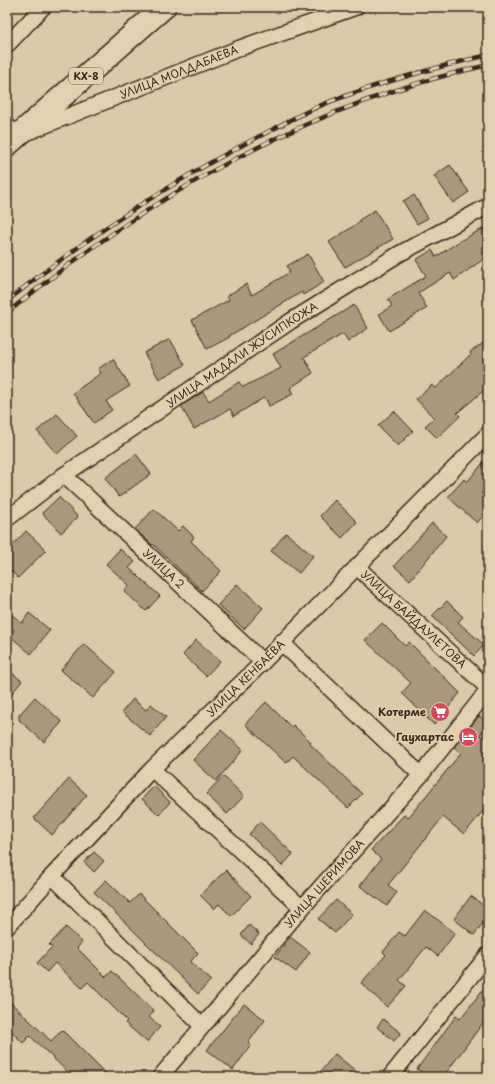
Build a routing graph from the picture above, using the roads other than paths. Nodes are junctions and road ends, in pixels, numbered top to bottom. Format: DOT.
graph roads {
  1 [pos="43,7"];
  2 [pos="164,7"];
  3 [pos="356,7"];
  4 [pos="7,45"];
  5 [pos="11,136"];
  6 [pos="488,206"];
  7 [pos="488,434"];
  8 [pos="64,475"];
  9 [pos="7,519"];
  10 [pos="356,566"];
  11 [pos="281,642"];
  12 [pos="263,662"];
  13 [pos="488,689"];
  14 [pos="152,769"];
  15 [pos="421,775"];
  16 [pos="52,876"];
  17 [pos="302,908"];
  18 [pos="7,927"];
  19 [pos="488,955"];
  20 [pos="202,1026"];
  21 [pos="160,1077"];
  22 [pos="390,1077"];
  1 -- 4 [label="street"];
  2 -- 5 [label="main road, КХ-8"];
  3 -- 5 [label="street, УЛИЦА МОЛДАБАЕВА"];
  6 -- 8 [label="street, УЛИЦА МАДАЛИ ЖУСИПКОЖА"];
  7 -- 10 [label="street, УЛИЦА КЕНБАЕВА"];
  8 -- 9 [label="street, УЛИЦА МАДАЛИ ЖУСИПКОЖА"];
  8 -- 12 [label="street, УЛИЦА 2"];
  10 -- 11 [label="street, УЛИЦА КЕНБАЕВА"];
  10 -- 13 [label="street, УЛИЦА БАЙДАУЛЕТОВА"];
  11 -- 12 [label="street, УЛИЦА КЕНБАЕВА"];
  11 -- 15 [label="street"];
  12 -- 14 [label="street, УЛИЦА КЕНБАЕВА"];
  13 -- 15 [label="street, УЛИЦА ШЕРИМОВА"];
  14 -- 16 [label="street, УЛИЦА КЕНБАЕВА"];
  14 -- 17 [label="street"];
  15 -- 17 [label="street, УЛИЦА ШЕРИМОВА"];
  16 -- 18 [label="street, УЛИЦА КЕНБАЕВА"];
  16 -- 20 [label="street"];
  17 -- 20 [label="street, УЛИЦА ШЕРИМОВА"];
  19 -- 22 [label="street"];
  20 -- 21 [label="street, УЛИЦА ШЕРИМОВА"];
}
